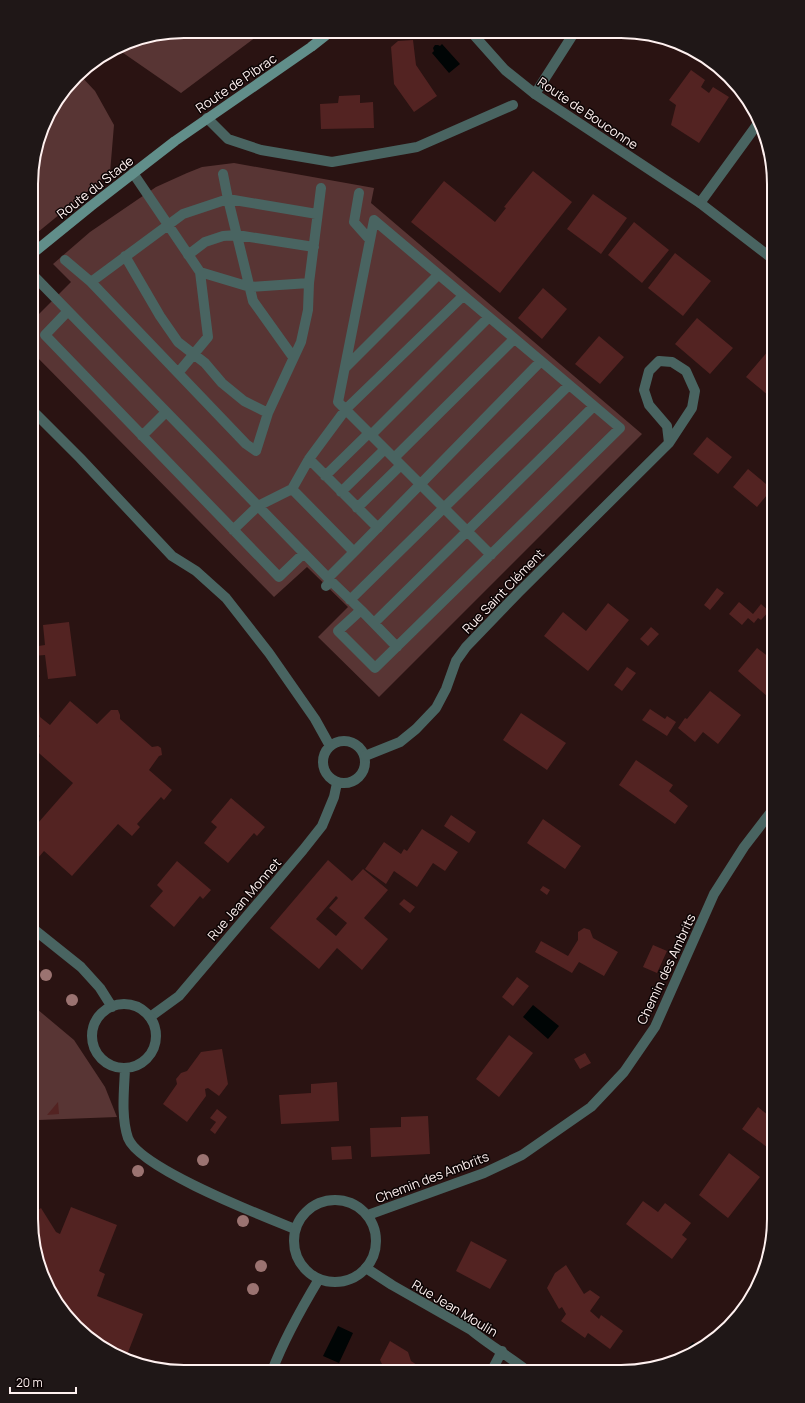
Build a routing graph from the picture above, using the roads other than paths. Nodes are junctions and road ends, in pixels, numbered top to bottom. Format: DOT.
graph roads {
  1 [pos="322,38"];
  2 [pos="476,38"];
  3 [pos="571,38"];
  4 [pos="535,94"];
  5 [pos="513,105"];
  6 [pos="208,118"];
  7 [pos="755,127"];
  8 [pos="175,140"];
  9 [pos="133,173"];
  10 [pos="223,174"];
  11 [pos="321,188"];
  12 [pos="358,193"];
  13 [pos="228,199"];
  14 [pos="700,203"];
  15 [pos="317,214"];
  16 [pos="168,225"];
  17 [pos="237,235"];
  18 [pos="370,240"];
  19 [pos="314,247"];
  20 [pos="38,249"];
  21 [pos="188,255"];
  22 [pos="767,255"];
  23 [pos="125,256"];
  24 [pos="65,260"];
  25 [pos="200,272"];
  26 [pos="438,275"];
  27 [pos="38,280"];
  28 [pos="91,282"];
  29 [pos="309,283"];
  30 [pos="250,286"];
  31 [pos="463,296"];
  32 [pos="68,311"];
  33 [pos="489,317"];
  34 [pos="514,339"];
  35 [pos="194,354"];
  36 [pos="293,357"];
  37 [pos="541,361"];
  38 [pos="345,368"];
  39 [pos="178,373"];
  40 [pos="569,385"];
  41 [pos="594,406"];
  42 [pos="346,410"];
  43 [pos="166,412"];
  44 [pos="268,413"];
  45 [pos="38,416"];
  46 [pos="370,434"];
  47 [pos="142,436"];
  48 [pos="669,443"];
  49 [pos="384,449"];
  50 [pos="309,459"];
  51 [pos="397,461"];
  52 [pos="325,476"];
  53 [pos="421,484"];
  54 [pos="292,489"];
  55 [pos="341,492"];
  56 [pos="258,506"];
  57 [pos="357,508"];
  58 [pos="444,508"];
  59 [pos="378,528"];
  60 [pos="233,530"];
  61 [pos="467,531"];
  62 [pos="354,552"];
  63 [pos="304,553"];
  64 [pos="491,555"];
  65 [pos="329,582"];
  66 [pos="350,600"];
  67 [pos="360,610"];
  68 [pos="374,623"];
  69 [pos="397,647"];
  70 [pos="330,746"];
  71 [pos="365,756"];
  72 [pos="337,783"];
  73 [pos="767,817"];
  74 [pos="38,933"];
  75 [pos="112,1007"];
  76 [pos="150,1018"];
  77 [pos="124,1069"];
  78 [pos="368,1215"];
  79 [pos="295,1229"];
  80 [pos="366,1268"];
  81 [pos="319,1279"];
  82 [pos="502,1351"];
  83 [pos="274,1365"];
  84 [pos="495,1365"];
  85 [pos="520,1365"];
  1 -- 6 [label="main road, Route de Pibrac"];
  2 -- 4 [label="street, Route de Bouconne"];
  3 -- 4 [label="street"];
  4 -- 14 [label="street, Route de Bouconne"];
  5 -- 6 [label="street"];
  6 -- 8 [label="main road, Route de Pibrac"];
  7 -- 14 [label="street"];
  8 -- 9 [label="main road, Route du Stade"];
  9 -- 16 [label="street"];
  9 -- 20 [label="main road, Route du Stade"];
  10 -- 13 [label="street"];
  11 -- 15 [label="street"];
  12 -- 18 [label="street"];
  13 -- 15 [label="street"];
  13 -- 16 [label="street"];
  13 -- 17 [label="street"];
  14 -- 22 [label="street, Route de Bouconne"];
  15 -- 19 [label="street"];
  16 -- 21 [label="street"];
  16 -- 23 [label="street"];
  17 -- 19 [label="street"];
  17 -- 21 [label="street"];
  17 -- 30 [label="street"];
  18 -- 26 [label="street"];
  18 -- 38 [label="street"];
  19 -- 29 [label="street"];
  21 -- 25 [label="street"];
  23 -- 28 [label="street"];
  23 -- 35 [label="street"];
  24 -- 28 [label="street"];
  25 -- 30 [label="street"];
  25 -- 35 [label="street"];
  26 -- 31 [label="street"];
  26 -- 38 [label="street"];
  27 -- 32 [label="street"];
  28 -- 39 [label="street"];
  29 -- 30 [label="street"];
  29 -- 36 [label="street"];
  30 -- 36 [label="street"];
  31 -- 33 [label="street"];
  31 -- 42 [label="street"];
  32 -- 43 [label="street"];
  32 -- 47 [label="street"];
  33 -- 34 [label="street"];
  33 -- 46 [label="street"];
  34 -- 37 [label="street"];
  34 -- 51 [label="street"];
  35 -- 39 [label="street"];
  35 -- 44 [label="street"];
  36 -- 44 [label="street"];
  37 -- 40 [label="street"];
  37 -- 53 [label="street"];
  38 -- 42 [label="street"];
  39 -- 44 [label="street"];
  40 -- 41 [label="street"];
  40 -- 58 [label="street"];
  41 -- 61 [label="street"];
  41 -- 64 [label="street"];
  42 -- 46 [label="street"];
  42 -- 50 [label="street"];
  43 -- 47 [label="street"];
  43 -- 56 [label="street"];
  45 -- 70 [label="street"];
  46 -- 49 [label="street"];
  46 -- 52 [label="street"];
  47 -- 60 [label="street"];
  48 -- 48 [label="street, Rue Saint Clément"];
  48 -- 71 [label="street, Rue Saint Clément"];
  49 -- 51 [label="street"];
  49 -- 55 [label="street"];
  50 -- 52 [label="street"];
  50 -- 54 [label="street"];
  51 -- 53 [label="street"];
  51 -- 57 [label="street"];
  52 -- 55 [label="street"];
  53 -- 58 [label="street"];
  53 -- 59 [label="street"];
  54 -- 56 [label="street"];
  54 -- 62 [label="street"];
  55 -- 57 [label="street"];
  56 -- 60 [label="street"];
  56 -- 63 [label="street"];
  57 -- 59 [label="street"];
  58 -- 61 [label="street"];
  58 -- 66 [label="street"];
  59 -- 62 [label="street"];
  60 -- 63 [label="street"];
  61 -- 64 [label="street"];
  61 -- 68 [label="street"];
  62 -- 65 [label="street"];
  63 -- 65 [label="street"];
  64 -- 69 [label="street"];
  65 -- 66 [label="street"];
  66 -- 67 [label="street"];
  67 -- 68 [label="street"];
  67 -- 69 [label="street"];
  68 -- 69 [label="street"];
  70 -- 71 [label="street"];
  70 -- 72 [label="street"];
  71 -- 72 [label="street"];
  72 -- 76 [label="street, Rue Jean Monnet"];
  73 -- 78 [label="street, Chemin des Ambrits"];
  74 -- 75 [label="street"];
  75 -- 76 [label="street"];
  75 -- 77 [label="street"];
  76 -- 77 [label="street"];
  77 -- 79 [label="street"];
  78 -- 79 [label="street"];
  78 -- 80 [label="street"];
  79 -- 81 [label="street"];
  80 -- 81 [label="street"];
  80 -- 82 [label="street, Rue Jean Moulin"];
  81 -- 83 [label="street"];
  82 -- 84 [label="street"];
  82 -- 85 [label="street, Rue Jean Moulin"];
}
